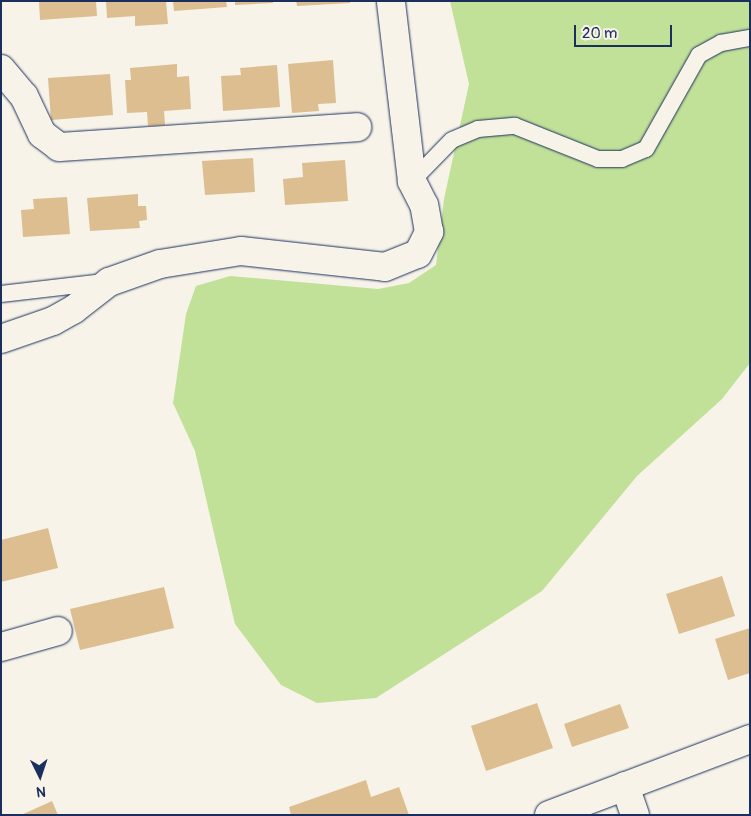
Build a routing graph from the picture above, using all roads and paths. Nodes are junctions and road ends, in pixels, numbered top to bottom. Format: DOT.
graph roads {
  1 [pos="395,7"];
  2 [pos="750,38"];
  3 [pos="1,69"];
  4 [pos="357,127"];
  5 [pos="412,181"];
  6 [pos="109,282"];
  7 [pos="1,294"];
  8 [pos="1,339"];
  9 [pos="58,631"];
  10 [pos="1,647"];
  11 [pos="750,739"];
  12 [pos="625,786"];
  13 [pos="549,815"];
  14 [pos="635,815"];
  1 -- 5 [label="street"];
  2 -- 5 [label="lane"];
  3 -- 4 [label="street"];
  5 -- 6 [label="street"];
  6 -- 7 [label="lane"];
  6 -- 8 [label="street"];
  9 -- 10 [label="street"];
  11 -- 12 [label="street"];
  12 -- 13 [label="street"];
  12 -- 14 [label="street"];
}
